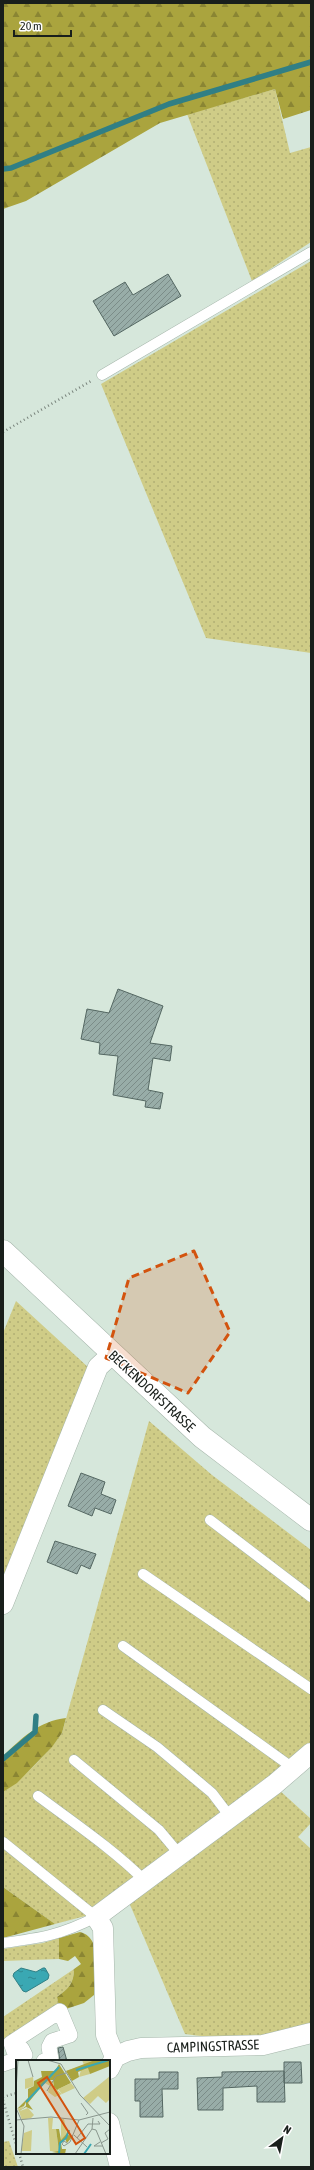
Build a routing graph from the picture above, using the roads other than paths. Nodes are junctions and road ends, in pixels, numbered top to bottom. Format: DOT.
graph roads {
  1 [pos="311,252"];
  2 [pos="102,375"];
  3 [pos="3,1251"];
  4 [pos="112,1354"];
  5 [pos="210,1520"];
  6 [pos="311,1520"];
  7 [pos="143,1574"];
  8 [pos="311,1597"];
  9 [pos="3,1604"];
  10 [pos="123,1646"];
  11 [pos="311,1689"];
  12 [pos="103,1710"];
  13 [pos="311,1753"];
  14 [pos="74,1760"];
  15 [pos="294,1768"];
  16 [pos="38,1796"];
  17 [pos="231,1818"];
  18 [pos="3,1842"];
  19 [pos="180,1855"];
  20 [pos="145,1881"];
  21 [pos="96,1917"];
  22 [pos="3,1943"];
  23 [pos="311,2033"];
  24 [pos="47,2060"];
  25 [pos="112,2063"];
  26 [pos="3,2064"];
  27 [pos="16,2069"];
  28 [pos="3,2074"];
  29 [pos="110,2127"];
  30 [pos="120,2167"];
  1 -- 2 [label="lane"];
  3 -- 4 [label="street, BECKENDORFSTRASSE"];
  4 -- 6 [label="street, BECKENDORFSTRASSE"];
  4 -- 9 [label="street"];
  5 -- 8 [label="lane"];
  7 -- 11 [label="lane"];
  10 -- 15 [label="lane"];
  12 -- 17 [label="lane"];
  13 -- 15 [label="street"];
  14 -- 19 [label="lane"];
  15 -- 17 [label="street"];
  16 -- 20 [label="lane"];
  17 -- 19 [label="street"];
  18 -- 21 [label="lane"];
  19 -- 20 [label="street"];
  20 -- 21 [label="street"];
  21 -- 22 [label="lane"];
  21 -- 25 [label="street, CAMPINGSTRASSE"];
  23 -- 25 [label="street, CAMPINGSTRASSE"];
  24 -- 26 [label="street"];
  27 -- 28 [label="street"];
  29 -- 30 [label="street"];
}
